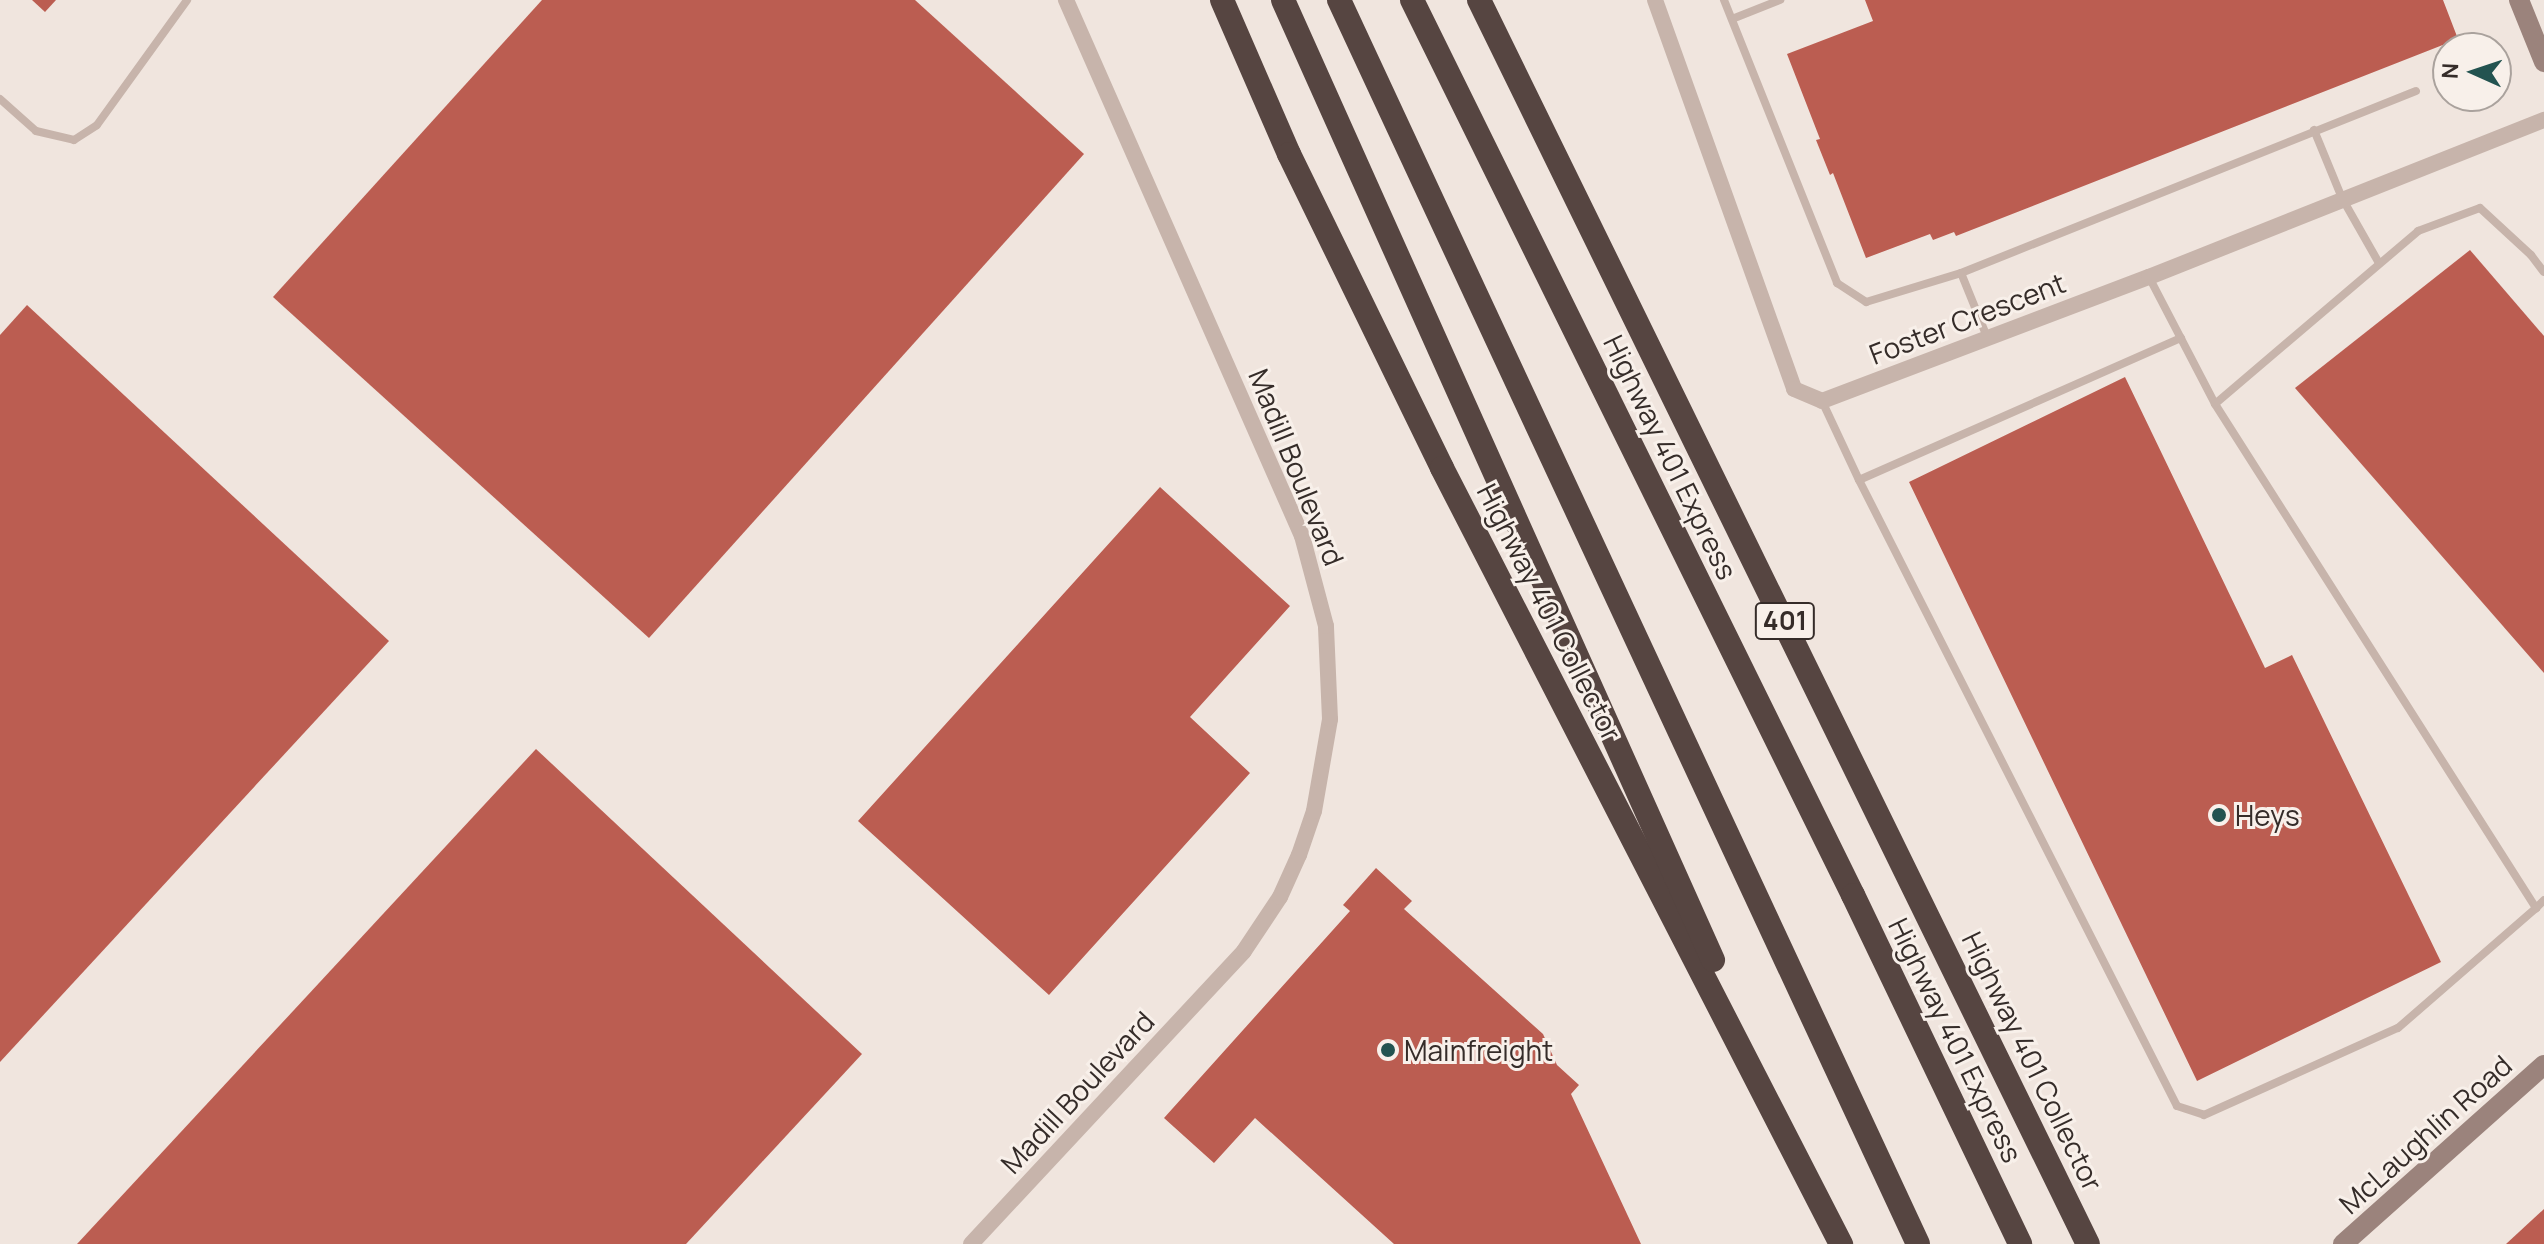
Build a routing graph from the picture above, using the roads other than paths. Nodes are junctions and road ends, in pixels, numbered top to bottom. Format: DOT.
graph roads {
  1 [pos="187,0"];
  2 [pos="1066,0"];
  3 [pos="1222,0"];
  4 [pos="1283,0"];
  5 [pos="1339,0"];
  6 [pos="1412,0"];
  7 [pos="1479,0"];
  8 [pos="1655,0"];
  9 [pos="1724,0"];
  10 [pos="1778,0"];
  11 [pos="2519,0"];
  12 [pos="1732,19"];
  13 [pos="2544,62"];
  14 [pos="2416,91"];
  15 [pos="0,99"];
  16 [pos="2544,120"];
  17 [pos="2314,130"];
  18 [pos="2342,198"];
  19 [pos="2379,263"];
  20 [pos="2544,272"];
  21 [pos="1961,273"];
  22 [pos="2149,277"];
  23 [pos="1987,337"];
  24 [pos="2181,338"];
  25 [pos="1822,401"];
  26 [pos="2215,404"];
  27 [pos="1859,480"];
  28 [pos="2544,900"];
  29 [pos="2536,908"];
  30 [pos="2544,1065"];
  31 [pos="1797,1153"];
  32 [pos="971,1244"];
  33 [pos="1841,1244"];
  34 [pos="1918,1244"];
  35 [pos="2020,1244"];
  36 [pos="2088,1244"];
  37 [pos="2343,1244"];
  1 -- 15 [label="lane"];
  2 -- 32 [label="street, Madill Boulevard"];
  3 -- 31 [label="highway, Highway 401 Collector"];
  4 -- 31 [label="highway"];
  5 -- 34 [label="highway"];
  6 -- 35 [label="highway, Highway 401 Express / 401"];
  7 -- 36 [label="highway, Highway 401 Collector / 401"];
  8 -- 25 [label="street"];
  9 -- 12 [label="lane"];
  10 -- 12 [label="lane"];
  11 -- 13 [label="street"];
  12 -- 21 [label="lane"];
  14 -- 17 [label="lane"];
  16 -- 18 [label="street, Foster Crescent"];
  17 -- 18 [label="lane"];
  17 -- 21 [label="lane"];
  18 -- 19 [label="lane"];
  18 -- 22 [label="street, Foster Crescent"];
  19 -- 20 [label="lane"];
  19 -- 26 [label="lane"];
  21 -- 23 [label="lane"];
  22 -- 23 [label="street, Foster Crescent"];
  22 -- 24 [label="lane"];
  23 -- 25 [label="street, Foster Crescent"];
  24 -- 26 [label="lane"];
  24 -- 27 [label="lane"];
  25 -- 27 [label="lane"];
  26 -- 29 [label="lane"];
  27 -- 29 [label="lane"];
  28 -- 29 [label="lane"];
  30 -- 37 [label="street, McLaughlin Road"];
  31 -- 33 [label="highway, Highway 401 Collector"];
}
